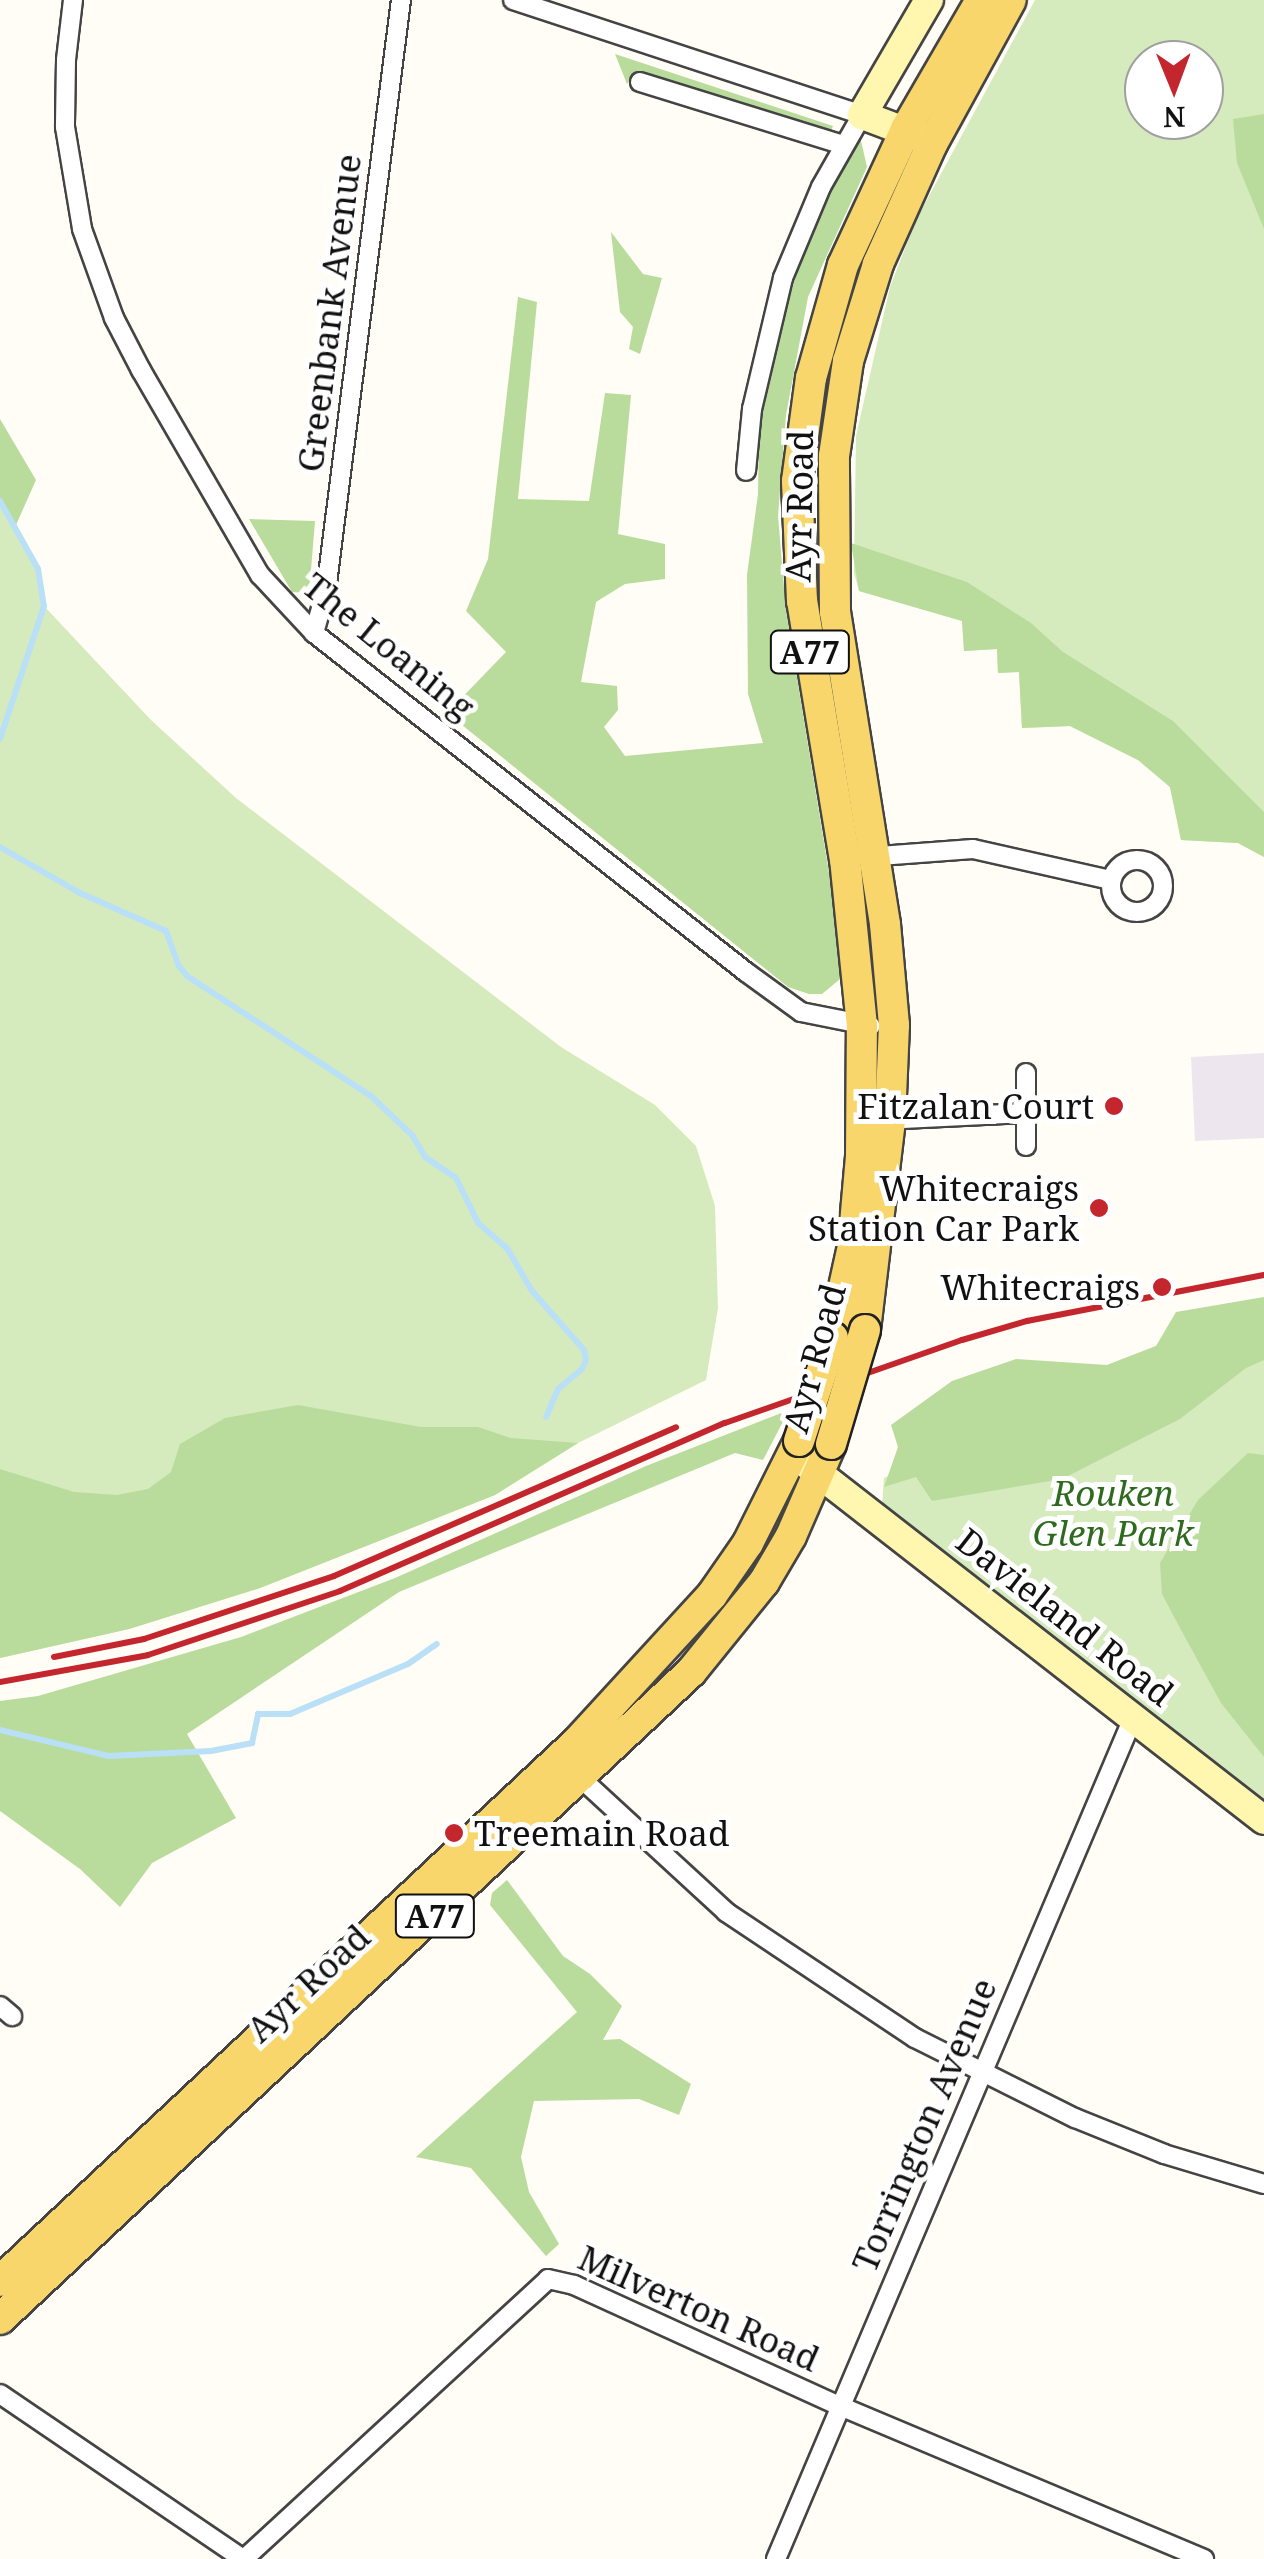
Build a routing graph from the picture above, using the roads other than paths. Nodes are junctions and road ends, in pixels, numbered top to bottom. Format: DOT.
graph roads {
  1 [pos="73,0"];
  2 [pos="401,0"];
  3 [pos="513,0"];
  4 [pos="929,0"];
  5 [pos="981,0"];
  6 [pos="1012,0"];
  7 [pos="640,82"];
  8 [pos="862,114"];
  9 [pos="919,136"];
  10 [pos="843,145"];
  11 [pos="746,471"];
  12 [pos="314,632"];
  13 [pos="859,858"];
  14 [pos="1111,880"];
  15 [pos="894,1025"];
  16 [pos="862,1026"];
  17 [pos="1026,1073"];
  18 [pos="1026,1113"];
  19 [pos="876,1119"];
  20 [pos="1026,1146"];
  21 [pos="796,1448"];
  22 [pos="826,1458"];
  23 [pos="665,1648"];
  24 [pos="691,1672"];
  25 [pos="1134,1718"];
  26 [pos="569,1768"];
  27 [pos="1264,1820"];
  28 [pos="981,2074"];
  29 [pos="1264,2184"];
  30 [pos="106,2203"];
  31 [pos="0,2282"];
  32 [pos="0,2319"];
  33 [pos="0,2394"];
  34 [pos="840,2406"];
  35 [pos="244,2559"];
  36 [pos="776,2559"];
  37 [pos="1204,2559"];
  1 -- 12 [label="street, The Loaning"];
  2 -- 12 [label="street, Greenbank Avenue"];
  3 -- 8 [label="street"];
  4 -- 8 [label="street"];
  5 -- 9 [label="main road, Ayr Road / A77"];
  6 -- 9 [label="main road, Ayr Road / A77"];
  7 -- 10 [label="street"];
  8 -- 9 [label="street"];
  8 -- 10 [label="street"];
  9 -- 13 [label="main road, Ayr Road / A77"];
  10 -- 11 [label="street"];
  12 -- 16 [label="street, The Loaning"];
  13 -- 14 [label="street"];
  13 -- 15 [label="main road, Ayr Road / A77"];
  13 -- 16 [label="main road, Ayr Road / A77"];
  15 -- 16 [label="street, The Loaning"];
  15 -- 19 [label="main road, Ayr Road / A77"];
  16 -- 19 [label="main road, Ayr Road / A77"];
  17 -- 18 [label="street"];
  18 -- 19 [label="street"];
  18 -- 20 [label="street"];
  19 -- 21 [label="main road, Ayr Road / A77, bridge"];
  19 -- 22 [label="main road, Ayr Road / A77, bridge"];
  21 -- 22 [label="street, Davieland Road"];
  21 -- 23 [label="main road, Ayr Road / A77"];
  22 -- 24 [label="main road, Ayr Road / A77"];
  22 -- 25 [label="street, Davieland Road"];
  23 -- 24 [label="main road"];
  23 -- 26 [label="main road, Ayr Road / A77"];
  24 -- 26 [label="main road, Ayr Road / A77"];
  25 -- 27 [label="street, Davieland Road"];
  25 -- 28 [label="street, Torrington Avenue"];
  26 -- 28 [label="street"];
  26 -- 30 [label="main road, Ayr Road / A77"];
  28 -- 29 [label="street"];
  28 -- 34 [label="street, Torrington Avenue"];
  30 -- 31 [label="main road, Ayr Road / A77"];
  30 -- 32 [label="main road, Ayr Road / A77"];
  33 -- 35 [label="street"];
  34 -- 35 [label="street, Milverton Road"];
  34 -- 36 [label="street, Torrington Avenue"];
  34 -- 37 [label="street, Milverton Road"];
}
